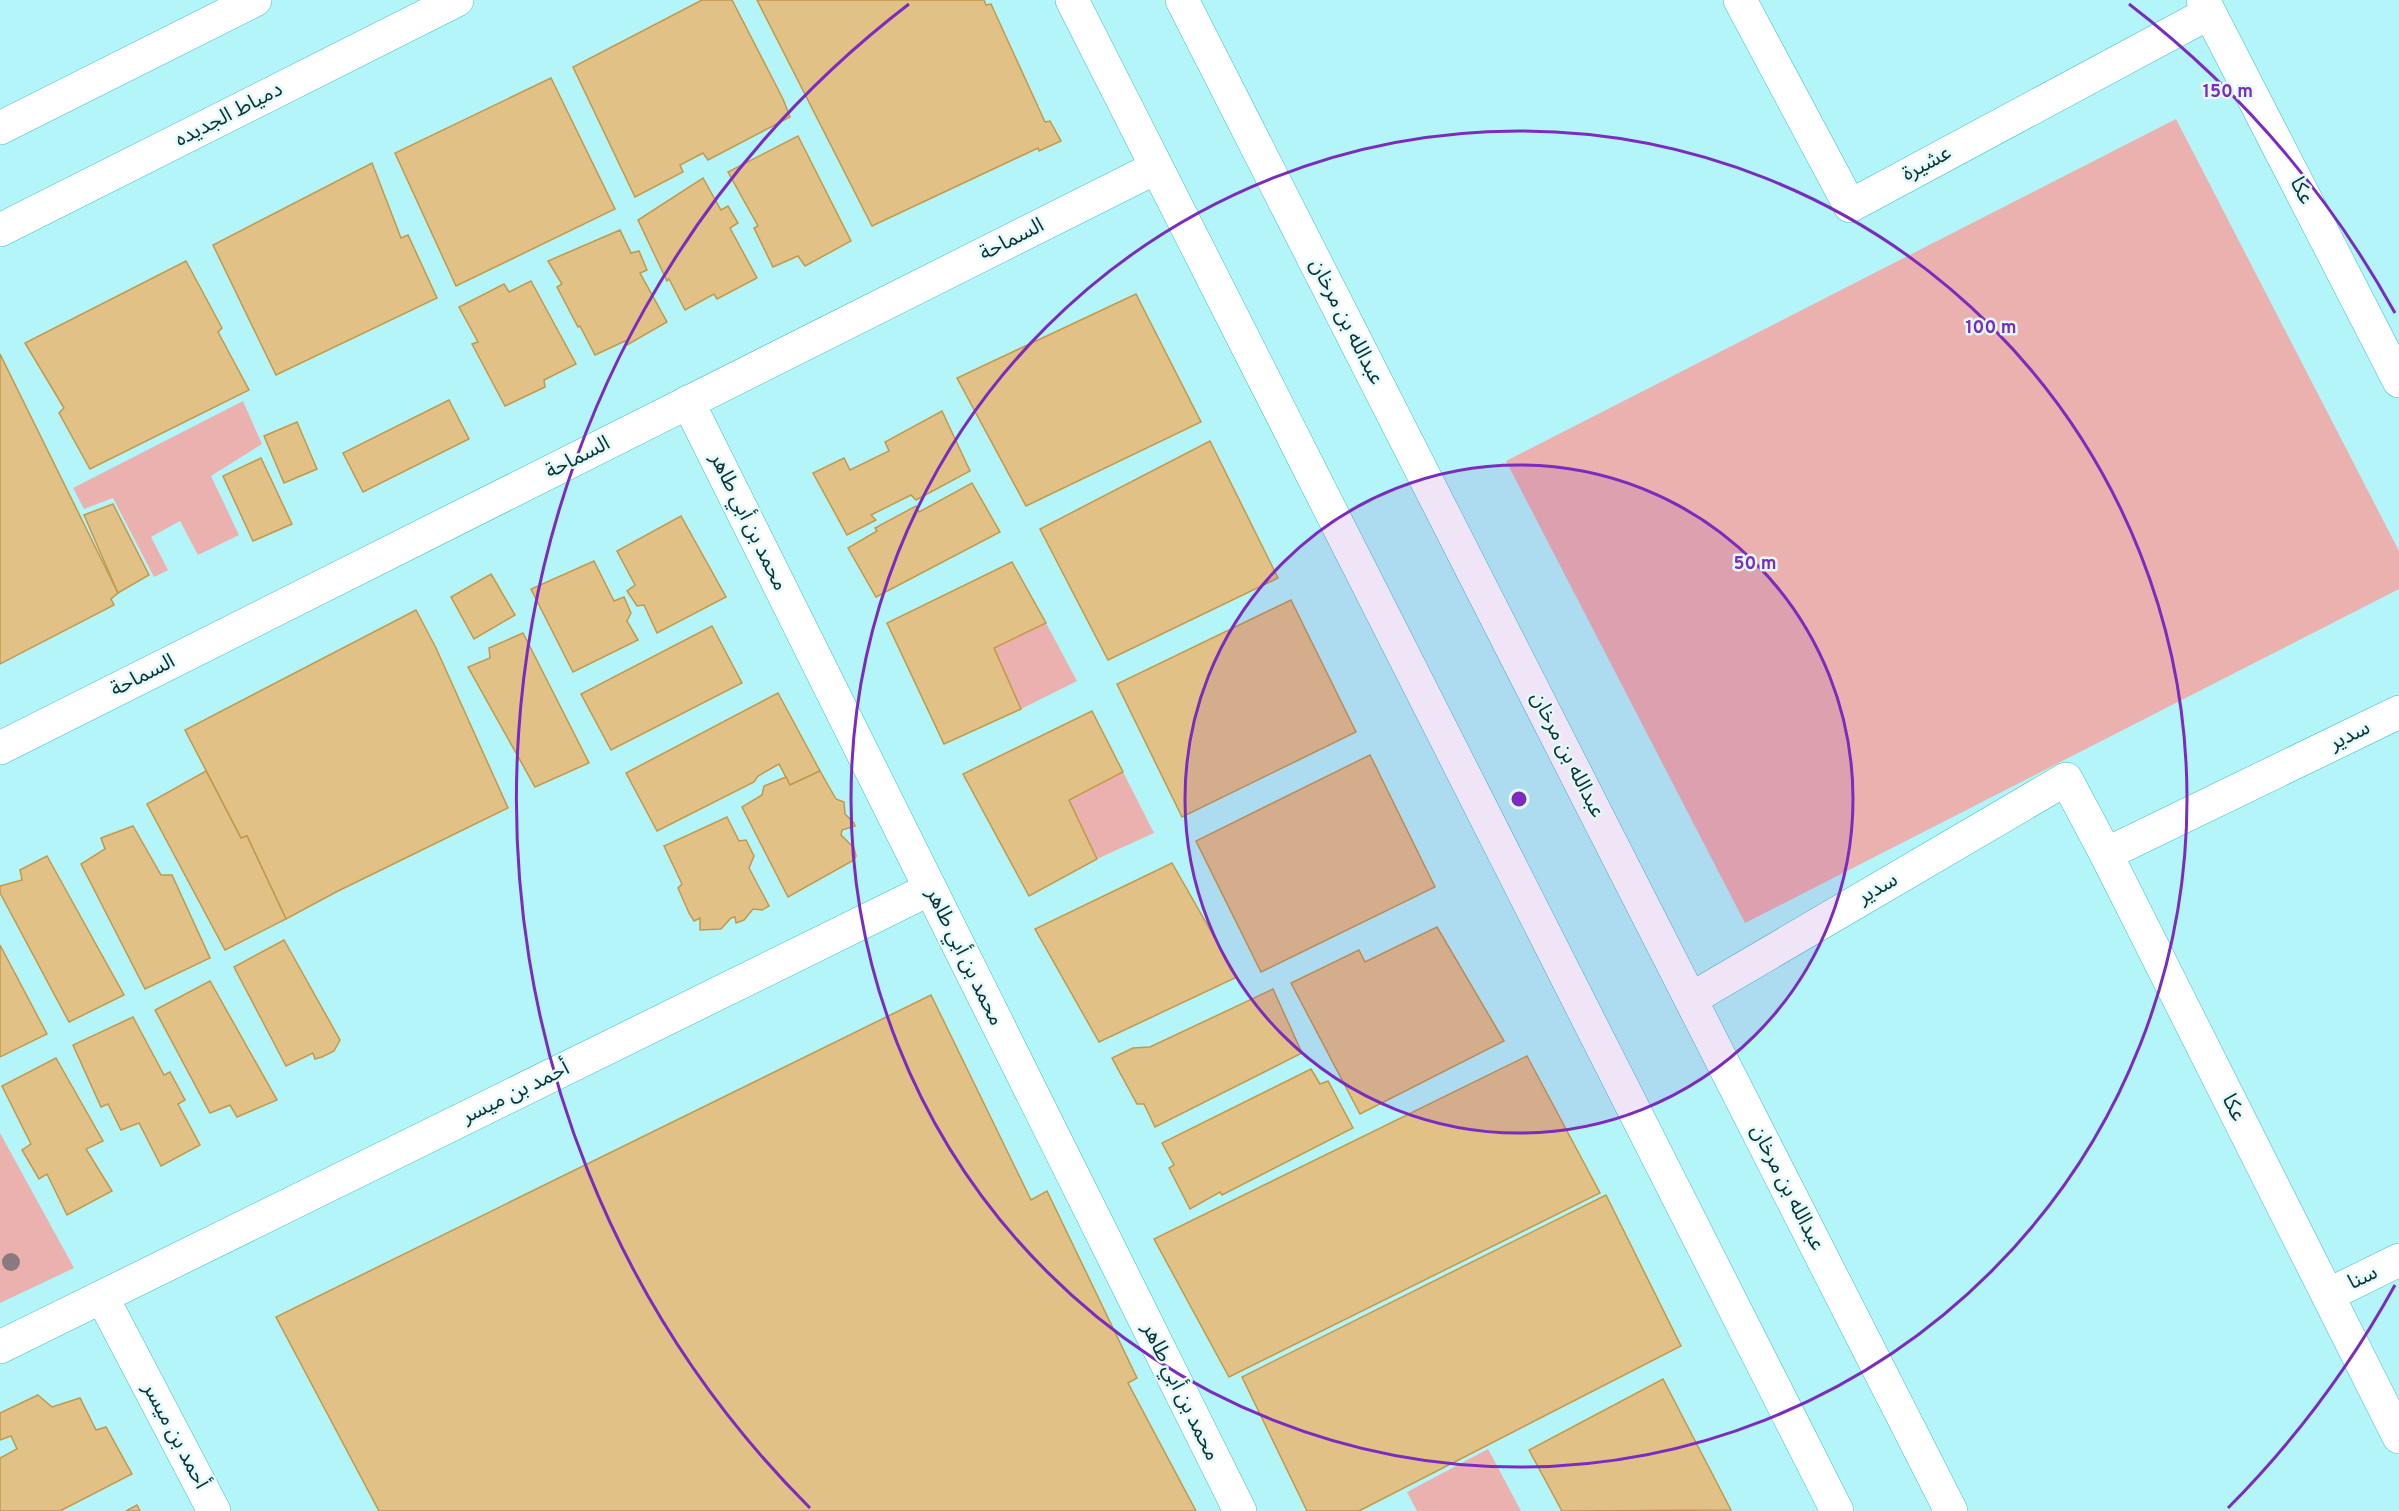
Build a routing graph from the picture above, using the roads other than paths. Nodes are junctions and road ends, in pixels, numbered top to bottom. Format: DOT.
graph roads {
  1 [pos="255,0"];
  2 [pos="457,0"];
  3 [pos="1072,0"];
  4 [pos="1182,0"];
  5 [pos="1740,0"];
  6 [pos="2206,7"];
  7 [pos="0,128"];
  8 [pos="1155,168"];
  9 [pos="0,230"];
  10 [pos="2399,381"];
  11 [pos="688,402"];
  12 [pos="2399,712"];
  13 [pos="0,748"];
  14 [pos="2066,780"];
  15 [pos="2106,854"];
  16 [pos="930,889"];
  17 [pos="1691,999"];
  18 [pos="2399,1260"];
  19 [pos="2328,1295"];
  20 [pos="102,1297"];
  21 [pos="0,1347"];
  22 [pos="2399,1437"];
  23 [pos="214,1511"];
  24 [pos="1240,1511"];
  25 [pos="1837,1511"];
  26 [pos="1951,1511"];
  1 -- 7 [label="street"];
  2 -- 9 [label="street, دمياط الجديده"];
  3 -- 8 [label="street"];
  4 -- 17 [label="street, عبدالله بن مرخان"];
  5 -- 6 [label="street, عشيرة"];
  6 -- 10 [label="street, عكا"];
  8 -- 11 [label="street, السماحة"];
  8 -- 25 [label="street"];
  11 -- 13 [label="street, السماحة"];
  11 -- 16 [label="street, محمد بن أبي طاهر"];
  12 -- 15 [label="street, سدير"];
  14 -- 15 [label="street, عكا"];
  14 -- 17 [label="street, سدير"];
  15 -- 19 [label="street, عكا"];
  16 -- 20 [label="street, أحمد بن ميسر"];
  16 -- 24 [label="street, محمد بن أبي طاهر"];
  17 -- 26 [label="street, عبدالله بن مرخان"];
  18 -- 19 [label="street, سنا"];
  19 -- 22 [label="street, عكا"];
  20 -- 21 [label="street, أحمد بن ميسر"];
  20 -- 23 [label="street, أحمد بن ميسر"];
}
